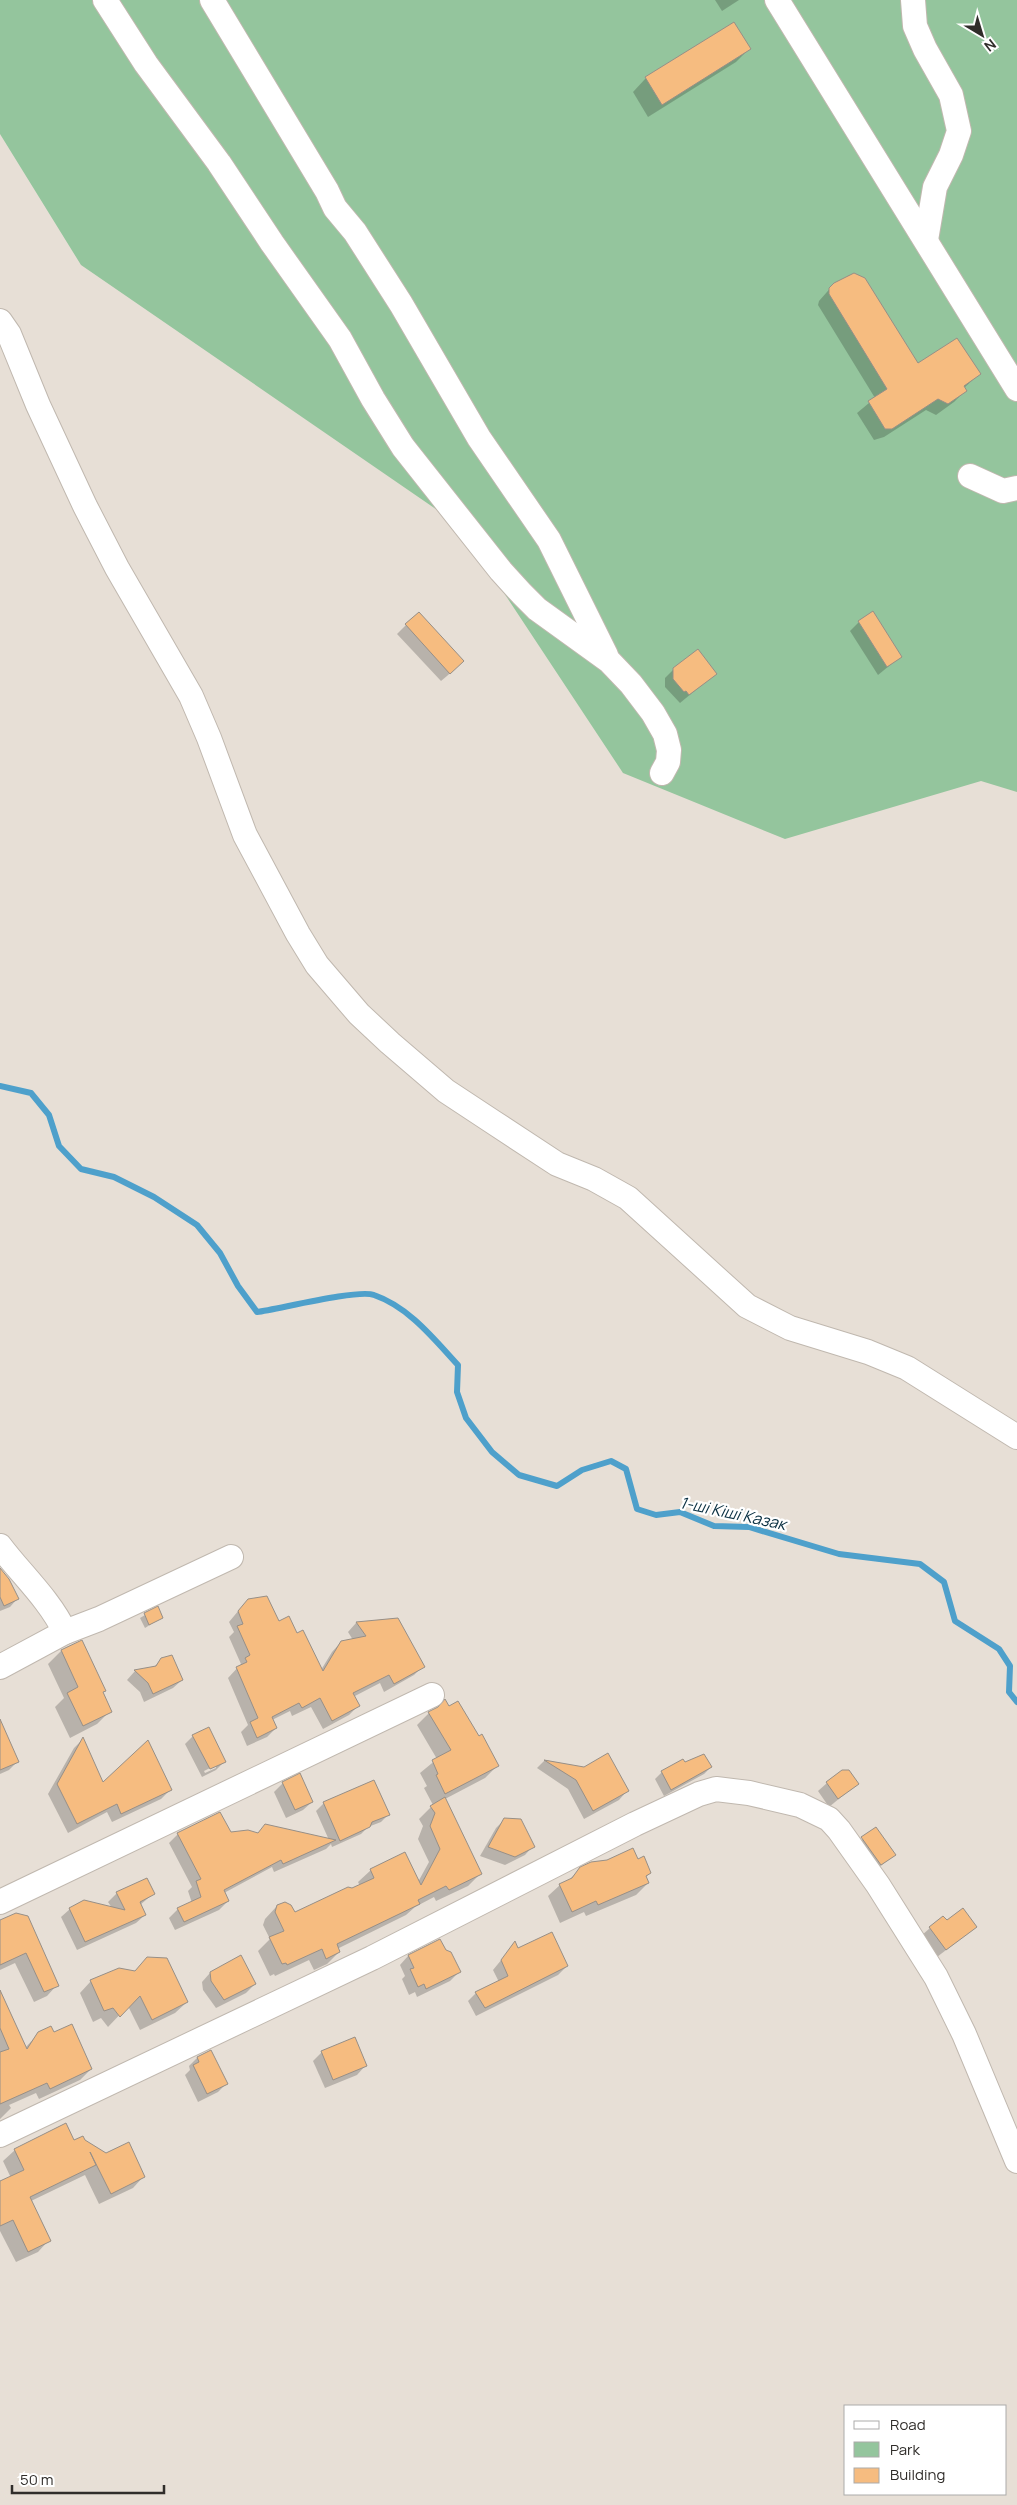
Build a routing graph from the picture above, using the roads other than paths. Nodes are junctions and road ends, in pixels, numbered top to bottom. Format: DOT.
graph roads {
  1 [pos="105,0"];
  2 [pos="212,0"];
  3 [pos="777,0"];
  4 [pos="912,0"];
  5 [pos="926,240"];
  6 [pos="0,321"];
  7 [pos="1017,390"];
  8 [pos="970,476"];
  9 [pos="1017,488"];
  10 [pos="610,661"];
  11 [pos="662,773"];
  12 [pos="1017,1437"];
  13 [pos="0,1546"];
  14 [pos="231,1557"];
  15 [pos="65,1632"];
  16 [pos="0,1667"];
  17 [pos="432,1695"];
  18 [pos="0,1902"];
  19 [pos="0,2135"];
  20 [pos="1017,2161"];
  1 -- 10 [label="street"];
  2 -- 10 [label="street"];
  3 -- 5 [label="street"];
  4 -- 5 [label="street"];
  5 -- 7 [label="street"];
  6 -- 12 [label="street"];
  8 -- 9 [label="street"];
  10 -- 11 [label="street"];
  13 -- 15 [label="street"];
  14 -- 15 [label="street"];
  15 -- 16 [label="street"];
  17 -- 18 [label="street"];
  19 -- 20 [label="street"];
}
